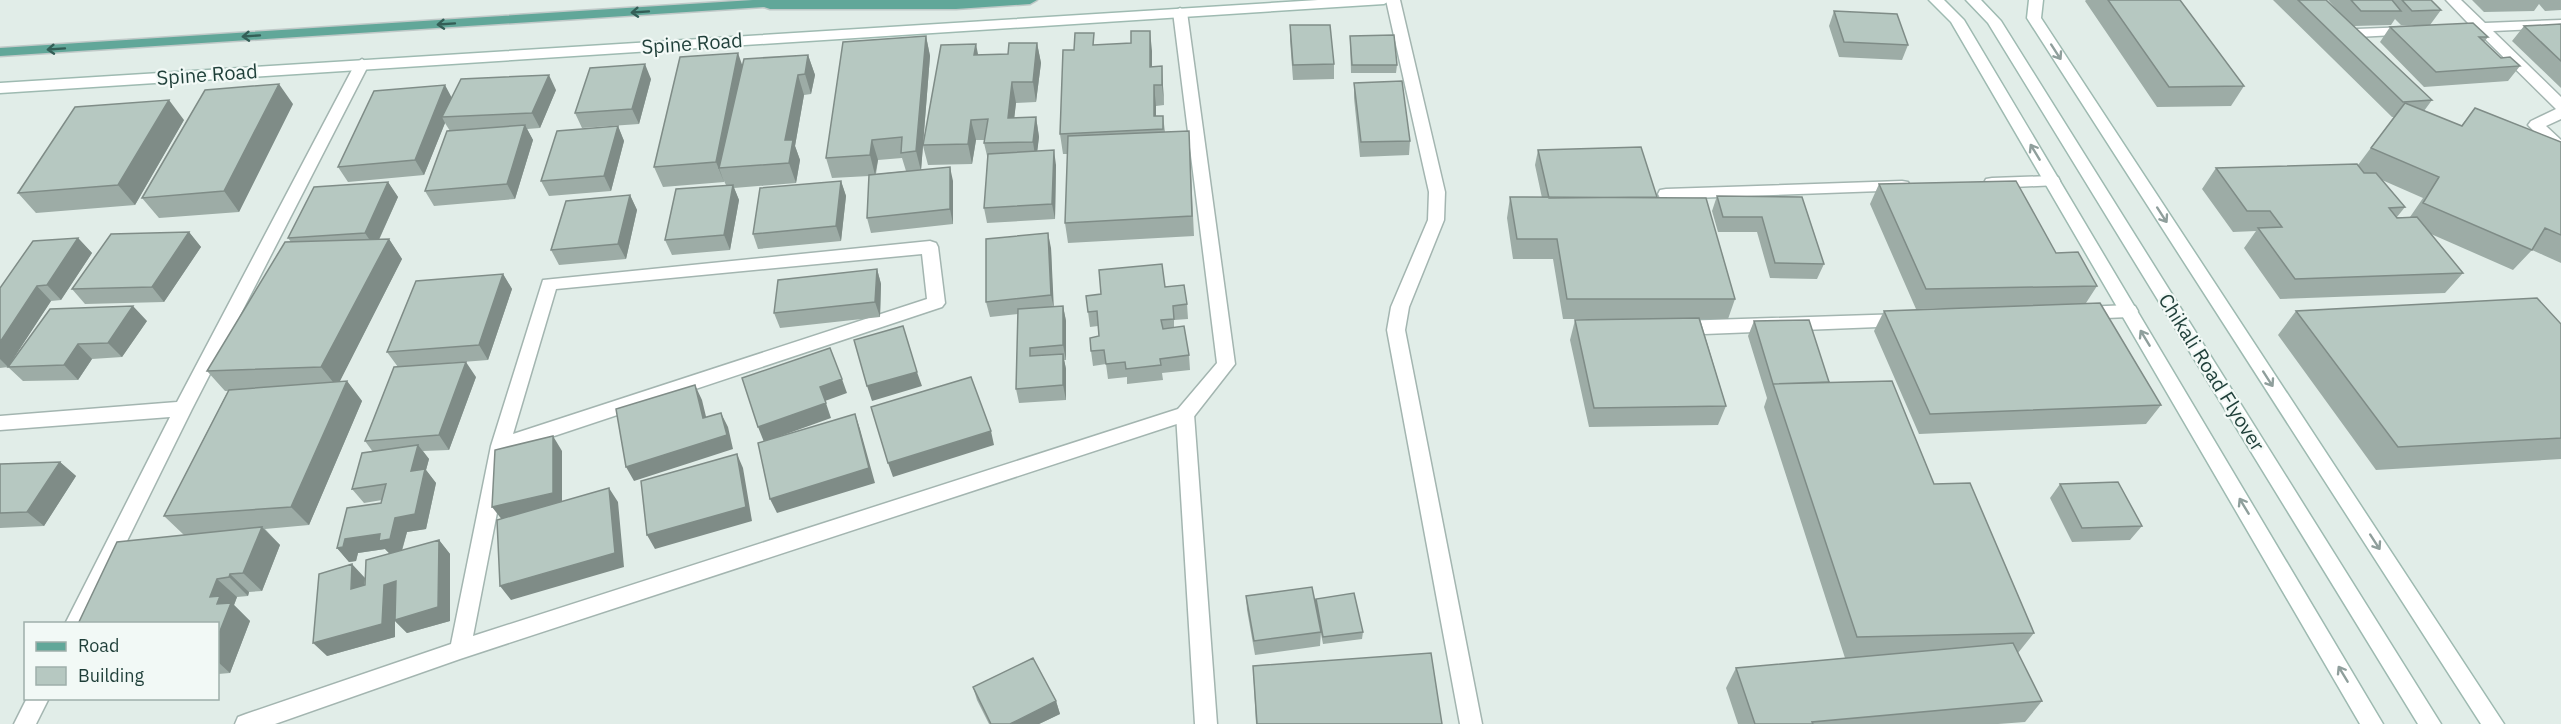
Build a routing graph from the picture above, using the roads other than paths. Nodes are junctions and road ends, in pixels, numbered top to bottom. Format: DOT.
graph roads {
  1 [pos="782,0"];
  2 [pos="1030,0"];
  3 [pos="1384,0"];
  4 [pos="1393,0"];
  5 [pos="1936,0"];
  6 [pos="1973,0"];
  7 [pos="1995,0"];
  8 [pos="2036,0"];
  9 [pos="2452,0"];
  10 [pos="747,5"];
  11 [pos="1180,12"];
  12 [pos="1994,21"];
  13 [pos="2561,24"];
  14 [pos="2481,28"];
  15 [pos="2357,33"];
  16 [pos="0,52"];
  17 [pos="362,64"];
  18 [pos="0,88"];
  19 [pos="2561,105"];
  20 [pos="2561,112"];
  21 [pos="2561,149"];
  22 [pos="2052,181"];
  23 [pos="1970,184"];
  24 [pos="1923,185"];
  25 [pos="1666,194"];
  26 [pos="2129,311"];
  27 [pos="2070,313"];
  28 [pos="1917,319"];
  29 [pos="1658,329"];
  30 [pos="183,409"];
  31 [pos="1185,414"];
  32 [pos="0,423"];
  33 [pos="500,446"];
  34 [pos="76,622"];
  35 [pos="460,650"];
  36 [pos="37,700"];
  37 [pos="25,724"];
  38 [pos="246,724"];
  39 [pos="1206,724"];
  40 [pos="1471,724"];
  41 [pos="2372,724"];
  42 [pos="2430,724"];
  43 [pos="2493,724"];
  1 -- 10 [label="main road, Spine Road"];
  2 -- 10 [label="main road"];
  3 -- 11 [label="street, Spine Road"];
  4 -- 40 [label="street"];
  22 -- 5 [label="street, one-way"];
  6 -- 12 [label="street, Chikali Road Flyover"];
  7 -- 12 [label="street"];
  8 -- 43 [label="street, one-way"];
  9 -- 14 [label="street"];
  10 -- 16 [label="main road, Spine Road, one-way"];
  11 -- 17 [label="street, Spine Road"];
  11 -- 31 [label="street"];
  12 -- 42 [label="street, Chikali Road Flyover"];
  13 -- 14 [label="street"];
  14 -- 15 [label="street"];
  14 -- 19 [label="street"];
  17 -- 18 [label="street, Spine Road"];
  17 -- 30 [label="street"];
  20 -- 21 [label="street"];
  22 -- 23 [label="street"];
  22 -- 26 [label="street"];
  24 -- 25 [label="street"];
  26 -- 27 [label="street"];
  41 -- 26 [label="street, one-way"];
  28 -- 29 [label="street"];
  30 -- 32 [label="street"];
  30 -- 34 [label="street"];
  31 -- 35 [label="street"];
  31 -- 39 [label="street"];
  33 -- 33 [label="street"];
  33 -- 35 [label="street"];
  35 -- 38 [label="street"];
  36 -- 37 [label="street"];
}
